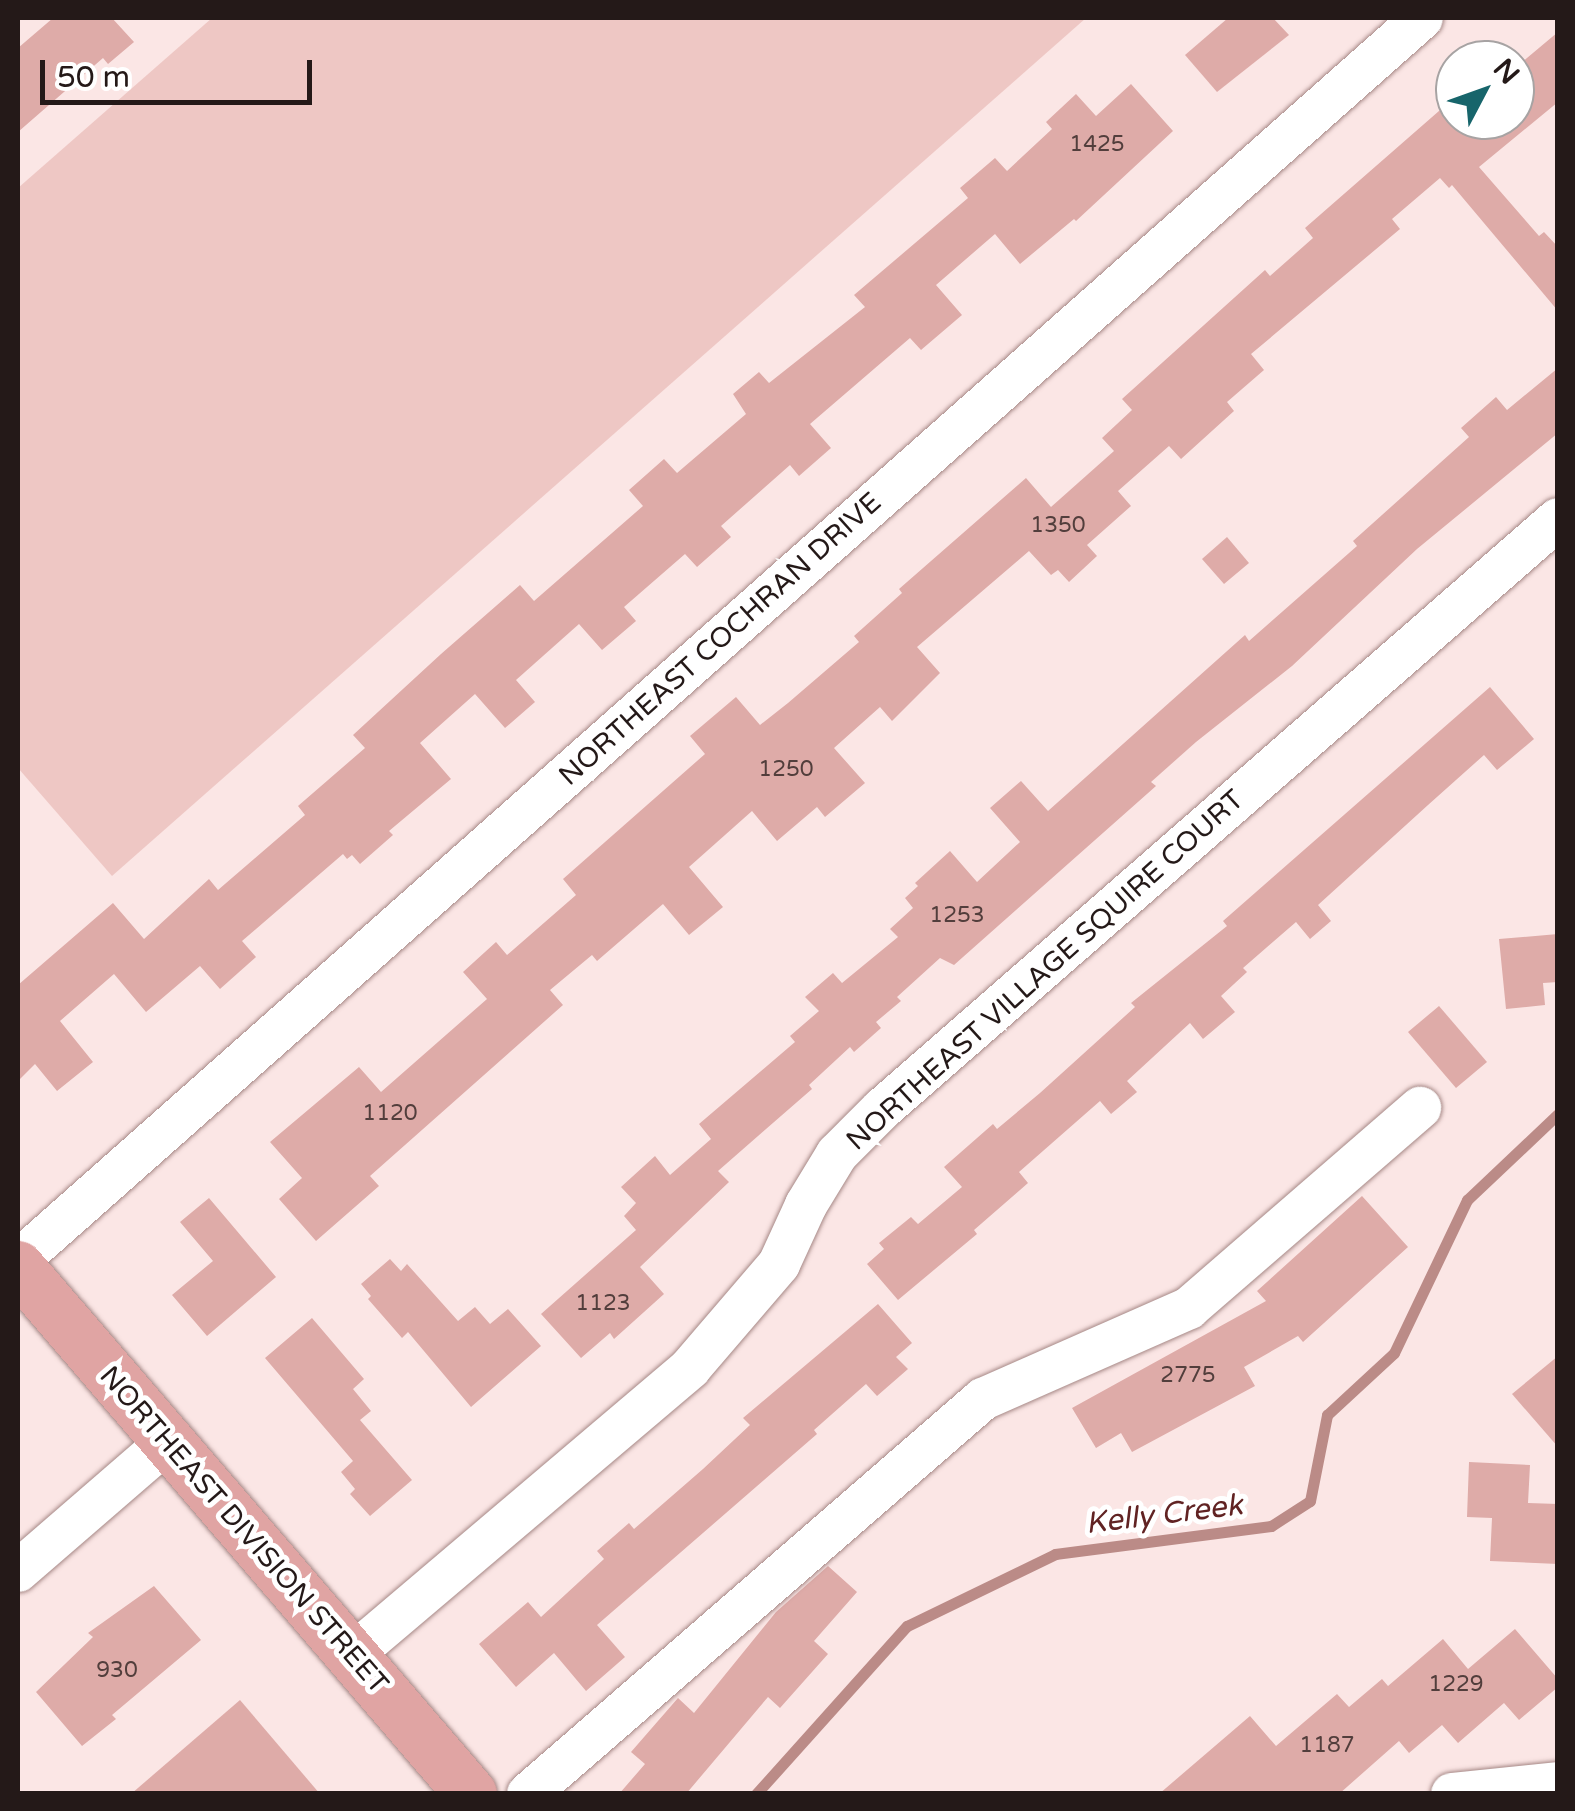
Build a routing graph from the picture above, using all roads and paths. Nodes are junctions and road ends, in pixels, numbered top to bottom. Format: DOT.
graph roads {
  1 [pos="1422,18"];
  2 [pos="1558,519"];
  3 [pos="1420,1108"];
  4 [pos="18,1264"];
  5 [pos="168,1442"];
  6 [pos="18,1570"];
  7 [pos="352,1656"];
  8 [pos="1558,1783"];
  9 [pos="471,1794"];
  10 [pos="528,1794"];
  11 [pos="1452,1794"];
  1 -- 4 [label="street, NORTHEAST COCHRAN DRIVE"];
  2 -- 7 [label="street, NORTHEAST VILLAGE SQUIRE COURT"];
  3 -- 10 [label="street"];
  4 -- 5 [label="main road, NORTHEAST DIVISION STREET"];
  5 -- 6 [label="street"];
  5 -- 7 [label="main road, NORTHEAST DIVISION STREET"];
  7 -- 9 [label="main road, NORTHEAST DIVISION STREET"];
  8 -- 11 [label="street"];
}
